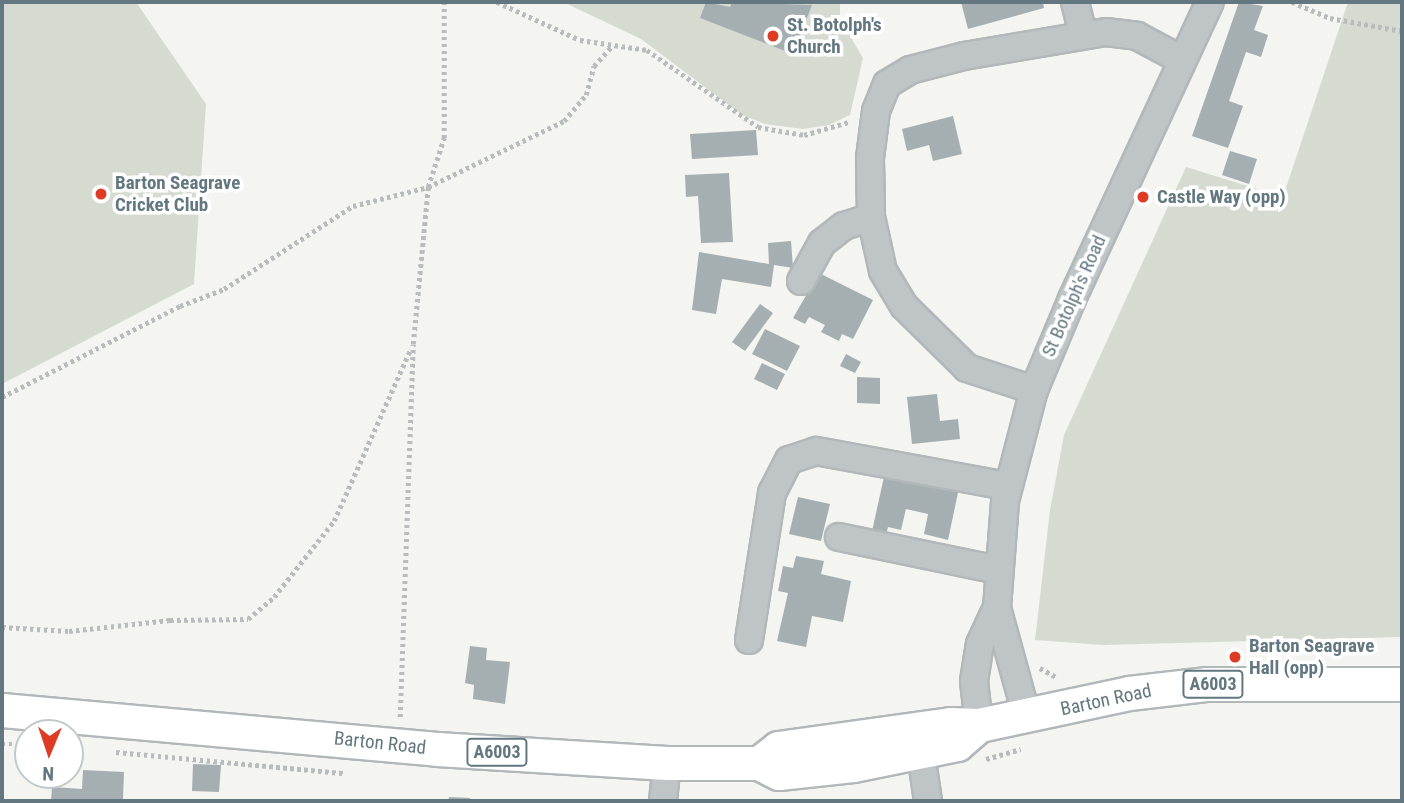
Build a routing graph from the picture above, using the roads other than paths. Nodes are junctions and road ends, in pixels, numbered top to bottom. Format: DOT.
graph roads {
  1 [pos="1075,2"];
  2 [pos="1210,2"];
  3 [pos="1083,34"];
  4 [pos="1182,60"];
  5 [pos="871,217"];
  6 [pos="801,281"];
  7 [pos="1034,390"];
  8 [pos="1007,486"];
  9 [pos="839,537"];
  10 [pos="999,570"];
  11 [pos="997,608"];
  12 [pos="749,640"];
  13 [pos="1402,684"];
  14 [pos="2,710"];
  15 [pos="979,725"];
  16 [pos="1027,732"];
  17 [pos="919,742"];
  18 [pos="667,763"];
  19 [pos="663,801"];
  20 [pos="928,801"];
  1 -- 3 [label="street"];
  2 -- 4 [label="street, St Botolph's Road"];
  3 -- 4 [label="street"];
  3 -- 5 [label="street"];
  4 -- 7 [label="street, St Botolph's Road"];
  5 -- 6 [label="street"];
  5 -- 7 [label="street"];
  7 -- 8 [label="street, St Botolph's Road"];
  8 -- 10 [label="street, St Botolph's Road"];
  8 -- 12 [label="street"];
  9 -- 10 [label="street"];
  10 -- 11 [label="street, St Botolph's Road"];
  11 -- 15 [label="street, St Botolph's Road"];
  11 -- 16 [label="street, St Botolph's Road"];
  13 -- 16 [label="main road, Barton Road / A6003"];
  14 -- 18 [label="main road, Barton Road / A6003"];
  15 -- 16 [label="main road, Barton Road / A6003"];
  15 -- 17 [label="main road, Barton Road / A6003"];
  17 -- 18 [label="main road, Barton Road / A6003"];
  17 -- 20 [label="street"];
  18 -- 19 [label="street"];
}
